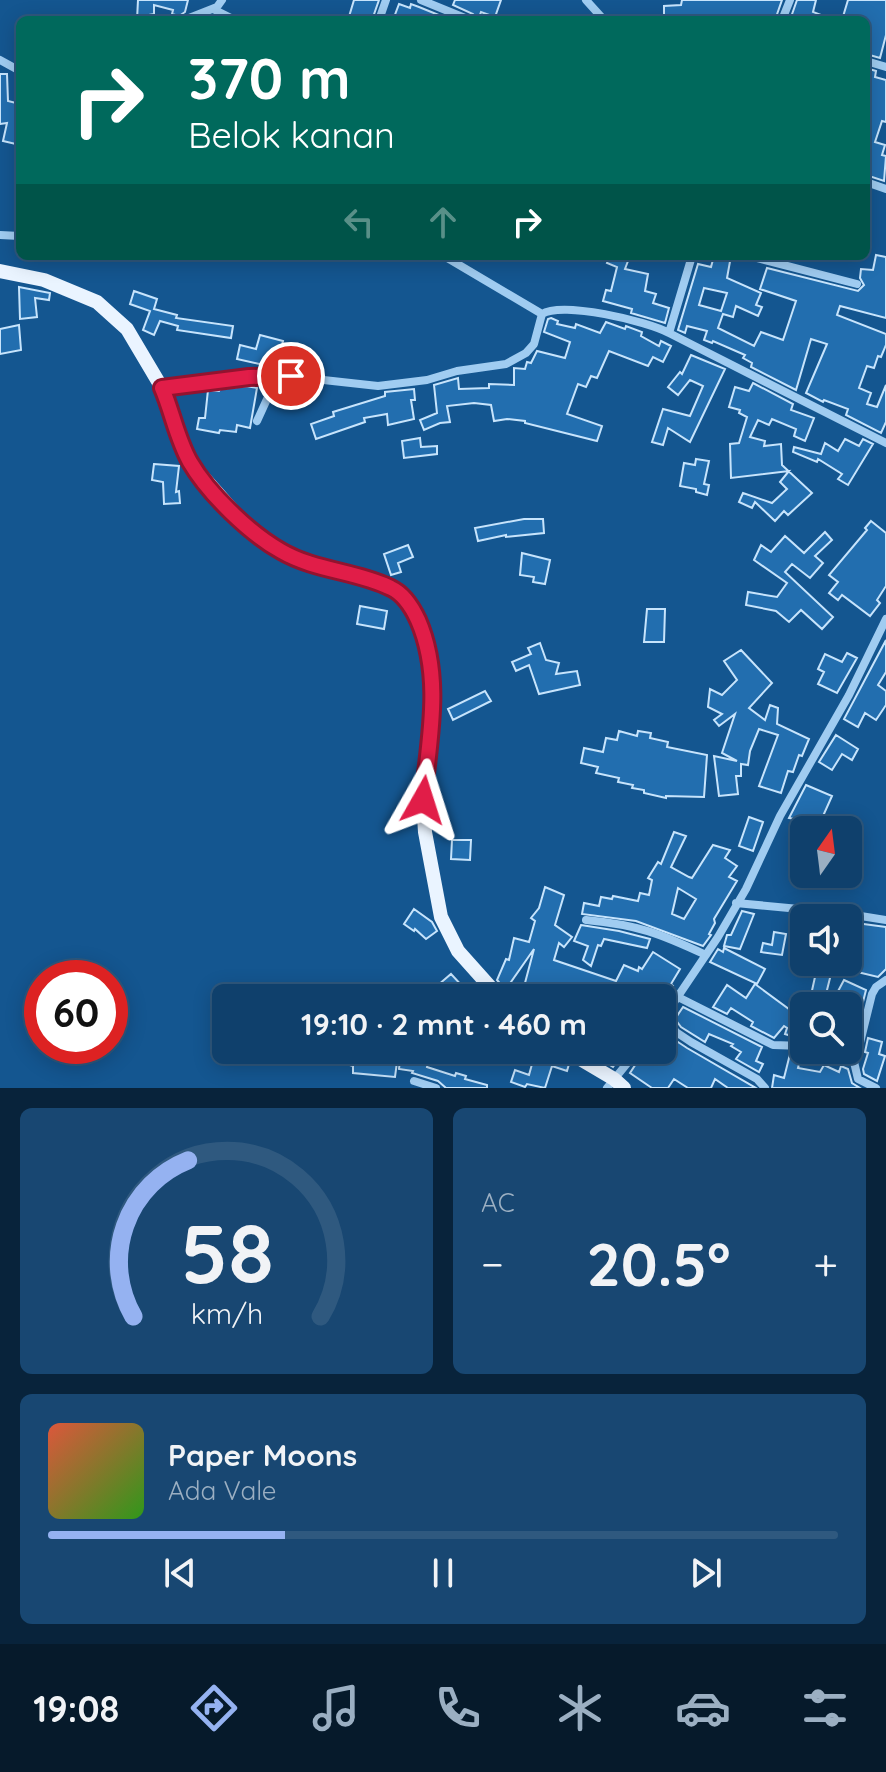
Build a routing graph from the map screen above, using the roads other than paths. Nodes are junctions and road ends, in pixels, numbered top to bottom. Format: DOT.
graph roads {
  1 [pos="222,0"];
  2 [pos="421,0"];
  3 [pos="586,0"];
  4 [pos="213,9"];
  5 [pos="195,16"];
  6 [pos="227,16"];
  7 [pos="460,16"];
  8 [pos="600,16"];
  9 [pos="451,260"];
  10 [pos="691,260"];
  11 [pos="764,260"];
  12 [pos="0,271"];
  13 [pos="857,284"];
  14 [pos="542,314"];
  15 [pos="669,333"];
  16 [pos="278,375"];
  17 [pos="162,388"];
  18 [pos="257,421"];
  19 [pos="886,443"];
  20 [pos="886,619"];
  21 [pos="736,903"];
  22 [pos="586,920"];
  23 [pos="886,920"];
  24 [pos="706,955"];
  25 [pos="886,980"];
  26 [pos="487,984"];
  27 [pos="676,996"];
  28 [pos="676,1032"];
  29 [pos="862,1032"];
  30 [pos="790,1046"];
  31 [pos="585,1064"];
  32 [pos="629,1064"];
  33 [pos="414,1081"];
  34 [pos="857,1083"];
  35 [pos="615,1085"];
  36 [pos="436,1088"];
  37 [pos="765,1088"];
  38 [pos="876,1088"];
  1 -- 4 [label="street"];
  2 -- 7 [label="street"];
  3 -- 8 [label="street"];
  4 -- 5 [label="street"];
  4 -- 6 [label="street"];
  9 -- 14 [label="street"];
  10 -- 15 [label="street"];
  11 -- 13 [label="street"];
  12 -- 17 [label="main road"];
  14 -- 15 [label="street"];
  14 -- 16 [label="street"];
  15 -- 19 [label="street"];
  16 -- 17 [label="street"];
  16 -- 18 [label="street"];
  17 -- 26 [label="main road"];
  20 -- 21 [label="street"];
  21 -- 23 [label="street"];
  21 -- 24 [label="street"];
  22 -- 24 [label="street"];
  24 -- 27 [label="street"];
  25 -- 29 [label="street"];
  27 -- 30 [label="street"];
  28 -- 37 [label="street"];
  31 -- 35 [label="main road"];
  32 -- 35 [label="street"];
  33 -- 36 [label="street"];
  34 -- 38 [label="street"];
}
